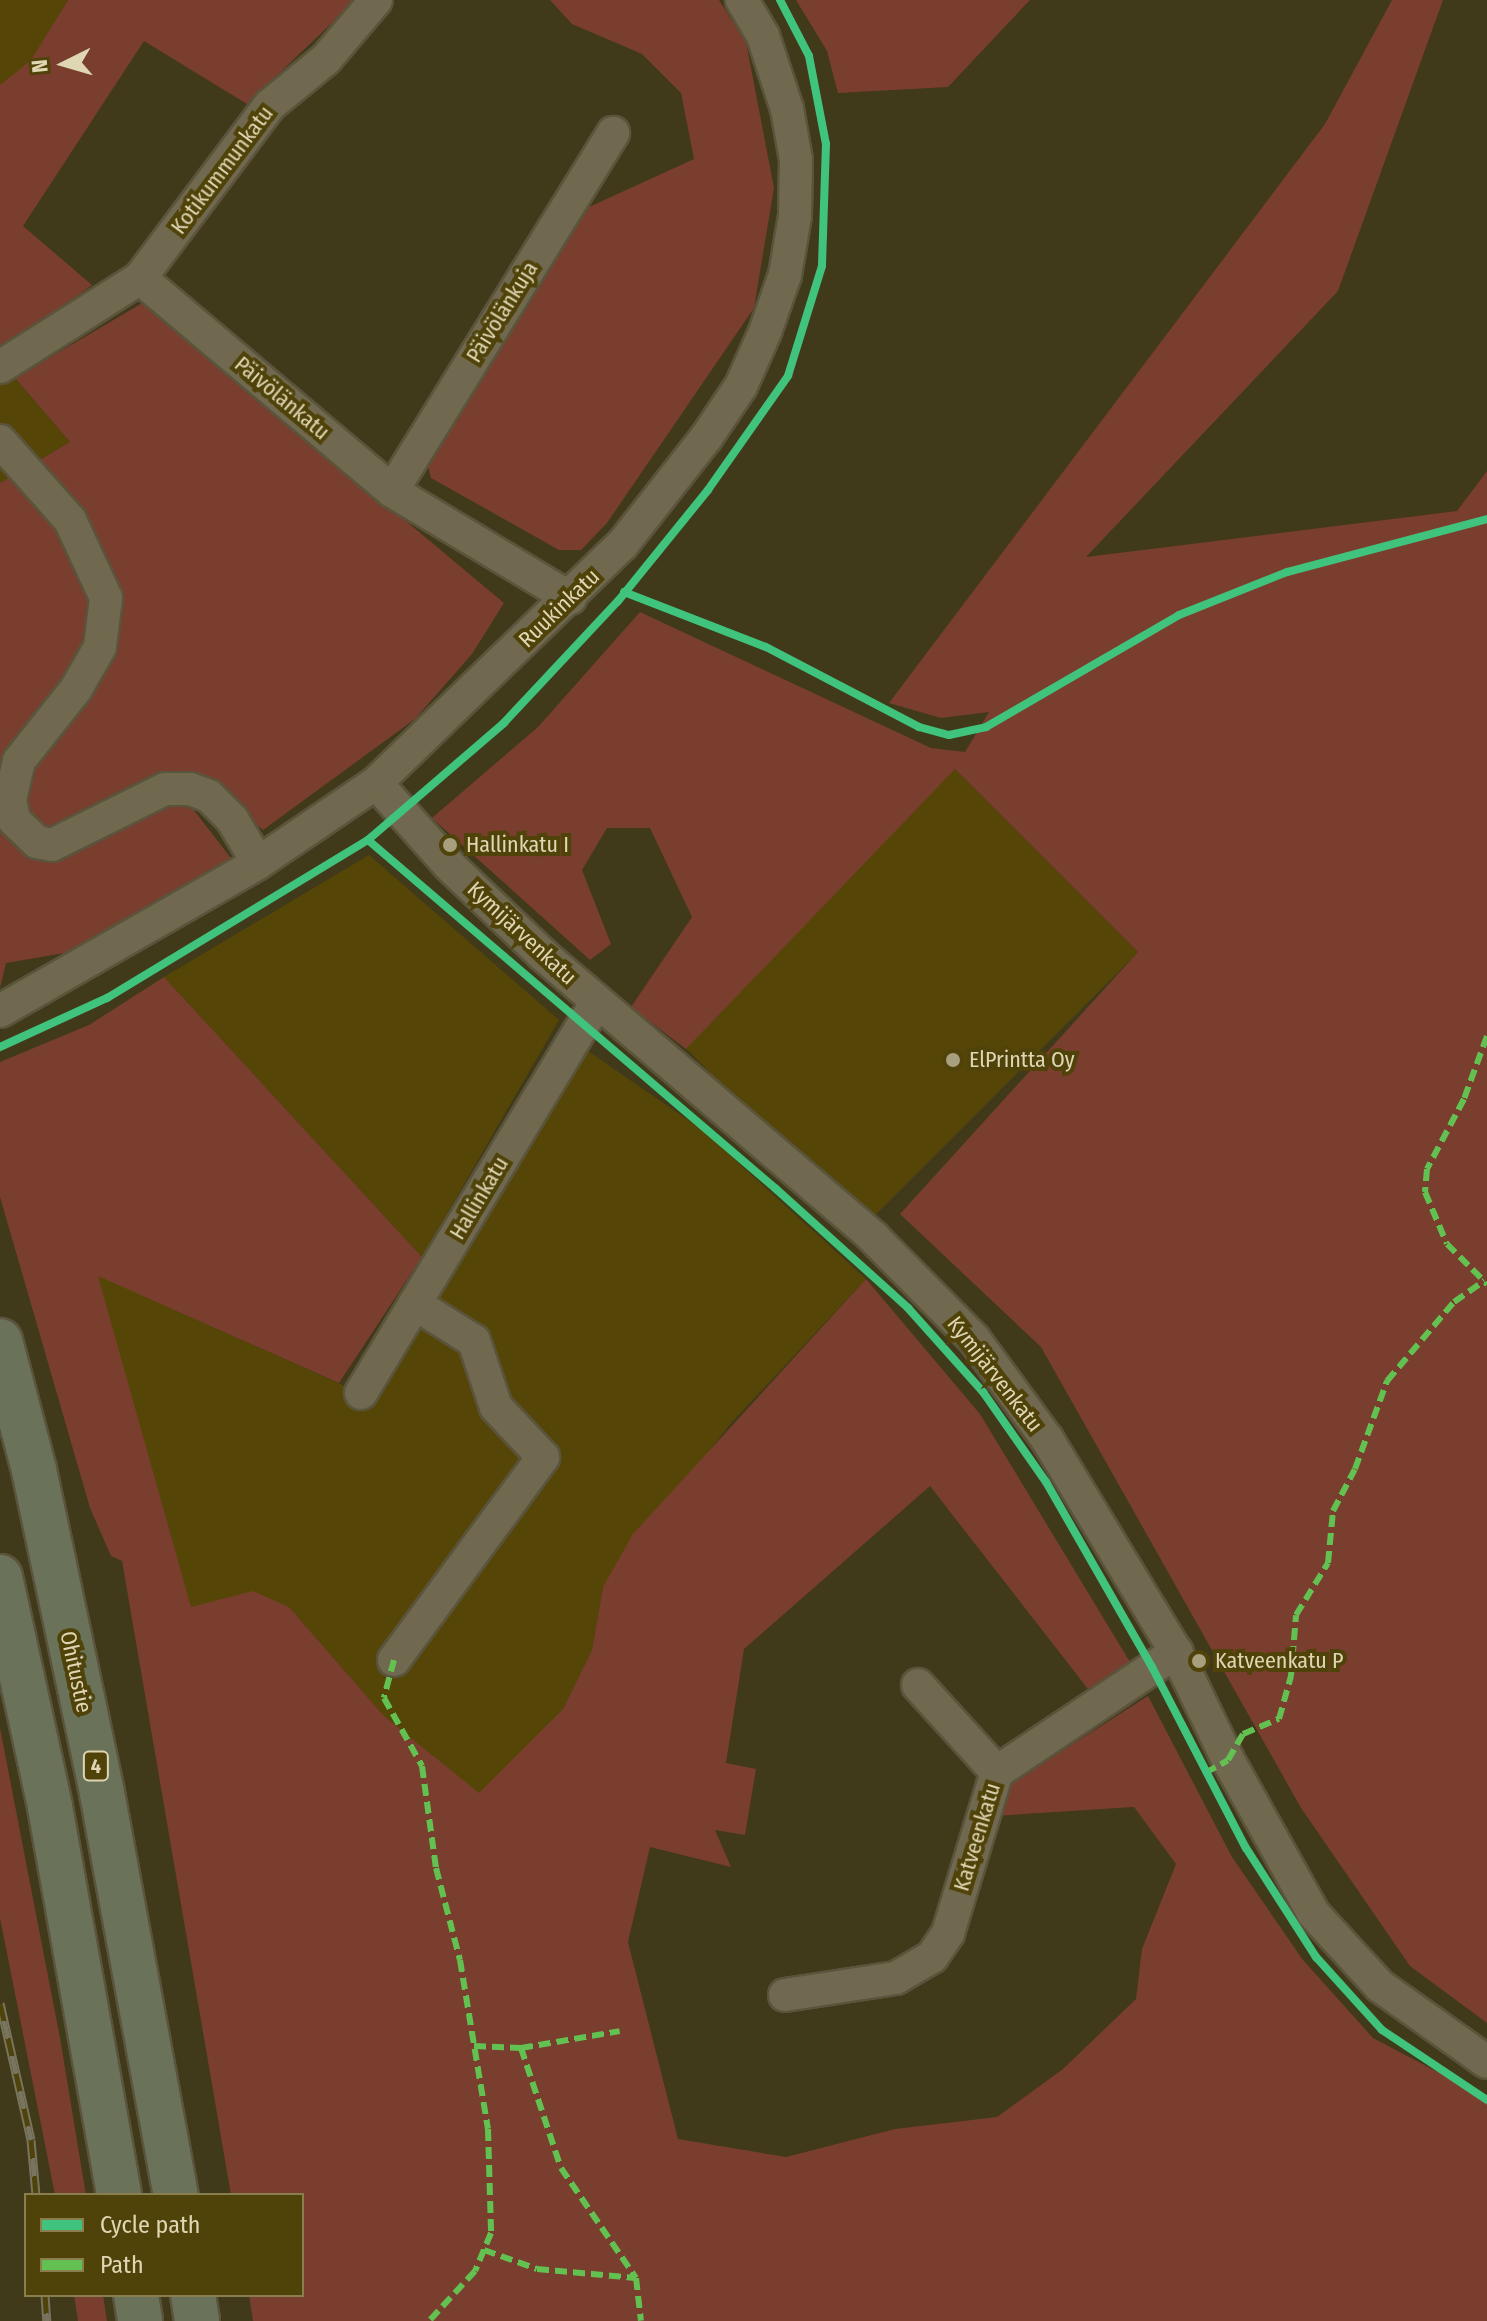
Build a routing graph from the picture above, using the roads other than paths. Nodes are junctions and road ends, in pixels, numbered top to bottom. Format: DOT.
graph roads {
  1 [pos="376,0"];
  2 [pos="742,0"];
  3 [pos="613,133"];
  4 [pos="140,278"];
  5 [pos="0,367"];
  6 [pos="0,441"];
  7 [pos="392,491"];
  8 [pos="570,598"];
  9 [pos="376,783"];
  10 [pos="258,863"];
  11 [pos="597,1002"];
  12 [pos="0,1011"];
  13 [pos="415,1304"];
  14 [pos="0,1341"];
  15 [pos="361,1393"];
  16 [pos="0,1577"];
  17 [pos="1176,1652"];
  18 [pos="394,1660"];
  19 [pos="918,1685"];
  20 [pos="997,1772"];
  21 [pos="785,1995"];
  22 [pos="1487,2062"];
  23 [pos="119,2193"];
  24 [pos="176,2193"];
  25 [pos="136,2297"];
  26 [pos="193,2297"];
  27 [pos="140,2321"];
  28 [pos="197,2321"];
  1 -- 4 [label="street, Kotikummunkatu"];
  2 -- 8 [label="street, Ruukinkatu"];
  3 -- 7 [label="street, Päivölänkuja"];
  4 -- 5 [label="street"];
  4 -- 7 [label="street, Päivölänkatu"];
  6 -- 10 [label="street"];
  7 -- 8 [label="street, Päivölänkatu"];
  8 -- 9 [label="street, Ruukinkatu"];
  9 -- 10 [label="street, Ruukinkatu"];
  9 -- 11 [label="street, Kymijärvenkatu"];
  10 -- 12 [label="street, Ruukinkatu"];
  11 -- 13 [label="street, Hallinkatu"];
  11 -- 17 [label="street, Kymijärvenkatu"];
  13 -- 15 [label="street, Hallinkatu"];
  13 -- 18 [label="street"];
  14 -- 24 [label="highway, Ohitustie / 4"];
  16 -- 23 [label="highway"];
  17 -- 20 [label="street, Katveenkatu"];
  17 -- 22 [label="street, Kymijärvenkatu"];
  19 -- 20 [label="street"];
  20 -- 21 [label="street, Katveenkatu"];
  25 -- 27 [label="highway"];
  26 -- 28 [label="highway"];
}
